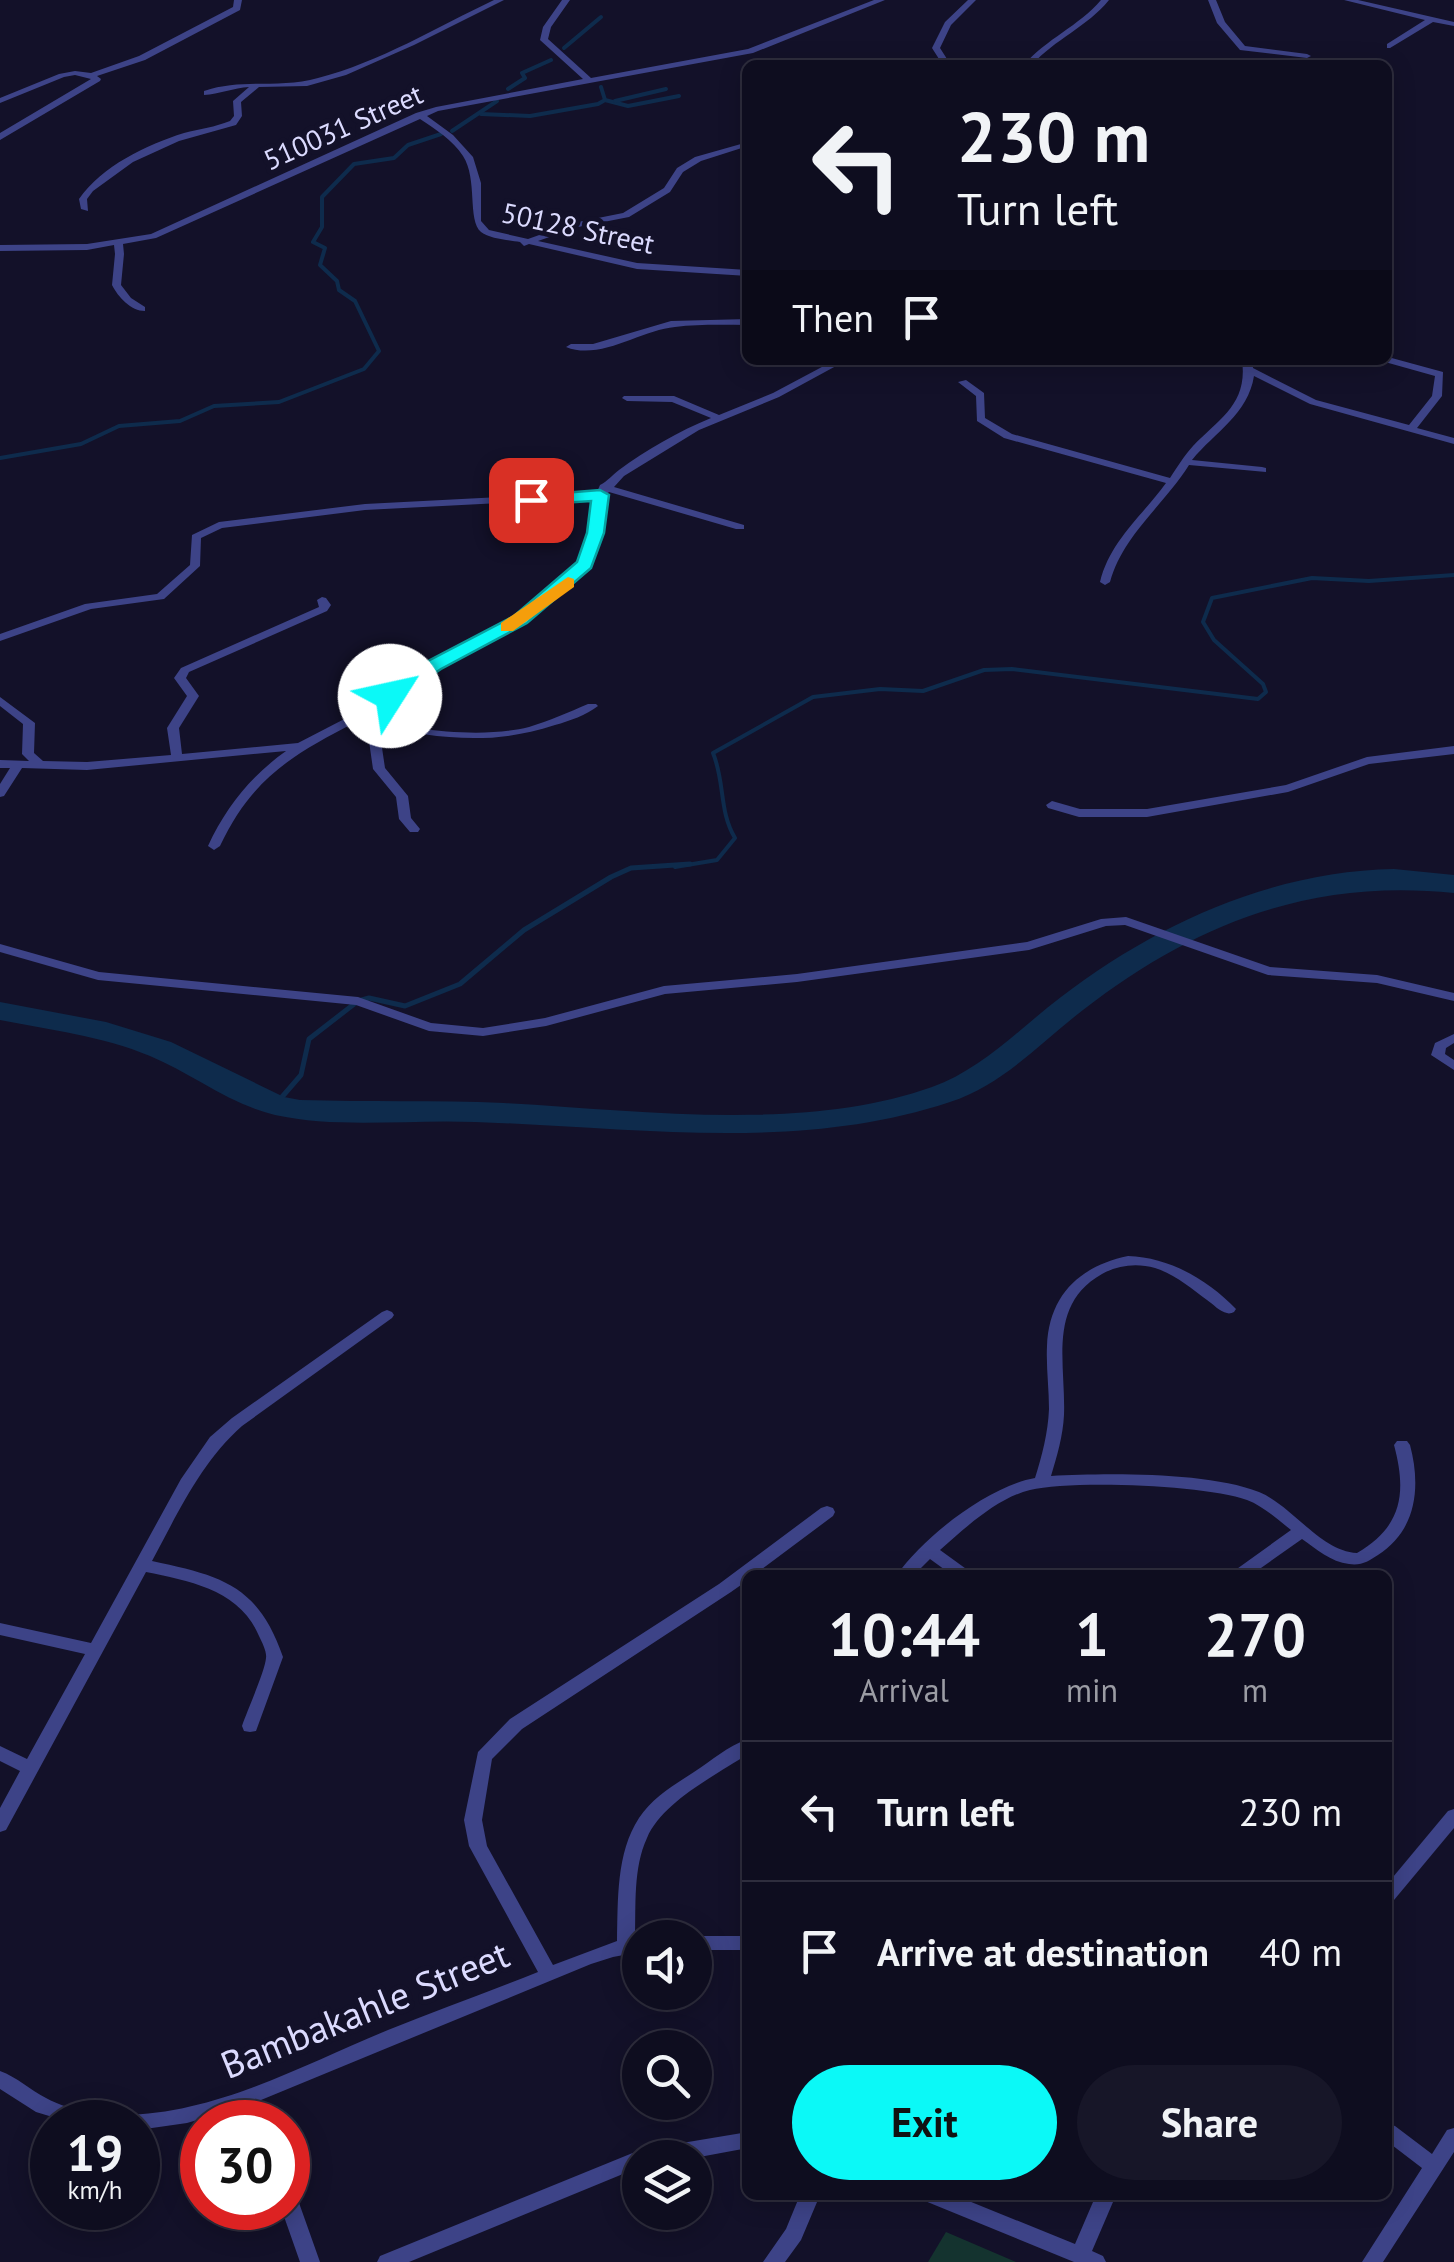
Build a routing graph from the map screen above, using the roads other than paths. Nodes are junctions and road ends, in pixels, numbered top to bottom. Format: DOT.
graph roads {
  1 [pos="238,0"];
  2 [pos="500,0"];
  3 [pos="566,0"];
  4 [pos="881,0"];
  5 [pos="972,0"];
  6 [pos="1105,0"];
  7 [pos="1212,0"];
  8 [pos="1348,0"];
  9 [pos="1432,18"];
  10 [pos="1454,24"];
  11 [pos="1390,46"];
  12 [pos="1307,56"];
  13 [pos="943,60"];
  14 [pos="1032,60"];
  15 [pos="93,75"];
  16 [pos="588,80"];
  17 [pos="257,84"];
  18 [pos="206,93"];
  19 [pos="0,101"];
  20 [pos="419,115"];
  21 [pos="0,138"];
  22 [pos="742,145"];
  23 [pos="85,209"];
  24 [pos="524,242"];
  25 [pos="118,243"];
  26 [pos="0,248"];
  27 [pos="742,273"];
  28 [pos="142,308"];
  29 [pos="742,322"];
  30 [pos="571,347"];
  31 [pos="1392,361"];
  32 [pos="833,365"];
  33 [pos="1248,365"];
  34 [pos="963,382"];
  35 [pos="627,398"];
  36 [pos="719,418"];
  37 [pos="1410,430"];
  38 [pos="1454,441"];
  39 [pos="1186,462"];
  40 [pos="1262,470"];
  41 [pos="1173,482"];
  42 [pos="602,491"];
  43 [pos="740,527"];
  44 [pos="1104,582"];
  45 [pos="322,600"];
  46 [pos="0,638"];
  47 [pos="0,700"];
  48 [pos="592,706"];
  49 [pos="360,719"];
  50 [pos="301,746"];
  51 [pos="1454,750"];
  52 [pos="176,757"];
  53 [pos="0,764"];
  54 [pos="18,765"];
  55 [pos="42,766"];
  56 [pos="0,792"];
  57 [pos="1052,805"];
  58 [pos="414,829"];
  59 [pos="214,846"];
  60 [pos="0,948"];
  61 [pos="1454,997"];
  62 [pos="1454,1038"];
  63 [pos="1454,1066"];
  64 [pos="1229,1309"];
  65 [pos="387,1315"];
  66 [pos="1402,1445"];
  67 [pos="1041,1483"];
  68 [pos="827,1512"];
  69 [pos="1303,1530"];
  70 [pos="929,1550"];
  71 [pos="143,1565"];
  72 [pos="749,1570"];
  73 [pos="909,1570"];
  74 [pos="955,1570"];
  75 [pos="1247,1570"];
  76 [pos="742,1575"];
  77 [pos="0,1630"];
  78 [pos="96,1650"];
  79 [pos="250,1726"];
  80 [pos="742,1750"];
  81 [pos="0,1753"];
  82 [pos="30,1768"];
  83 [pos="1454,1816"];
  84 [pos="0,1824"];
  85 [pos="1392,1890"];
  86 [pos="632,1920"];
  87 [pos="742,1943"];
  88 [pos="712,1944"];
  89 [pos="622,1949"];
  90 [pos="549,1975"];
  91 [pos="0,2079"];
  92 [pos="251,2097"];
  93 [pos="252,2100"];
  94 [pos="1392,2135"];
  95 [pos="1454,2136"];
  96 [pos="742,2141"];
  97 [pos="712,2146"];
  98 [pos="622,2166"];
  99 [pos="1434,2166"];
  100 [pos="808,2200"];
  101 [pos="944,2200"];
  102 [pos="1105,2200"];
  103 [pos="299,2230"];
  104 [pos="1088,2259"];
  105 [pos="310,2262"];
  106 [pos="387,2262"];
  107 [pos="772,2262"];
  108 [pos="1372,2262"];
  1 -- 15 [label="street"];
  2 -- 17 [label="street"];
  3 -- 16 [label="street"];
  4 -- 16 [label="street, 510031 Street"];
  5 -- 13 [label="street"];
  6 -- 14 [label="street"];
  7 -- 12 [label="street"];
  8 -- 9 [label="street"];
  9 -- 10 [label="street"];
  9 -- 11 [label="street"];
  15 -- 19 [label="street"];
  15 -- 21 [label="street"];
  16 -- 20 [label="street, 510031 Street"];
  17 -- 18 [label="street"];
  17 -- 23 [label="street"];
  20 -- 24 [label="street, 50128 Street"];
  20 -- 25 [label="street, 510031 Street"];
  22 -- 24 [label="street"];
  24 -- 27 [label="street, 50128 Street"];
  25 -- 26 [label="street, 510031 Street"];
  25 -- 28 [label="street"];
  29 -- 30 [label="street"];
  31 -- 37 [label="street"];
  32 -- 36 [label="street"];
  33 -- 37 [label="street"];
  33 -- 39 [label="street"];
  34 -- 41 [label="street"];
  35 -- 36 [label="street"];
  36 -- 42 [label="street"];
  37 -- 38 [label="street"];
  39 -- 40 [label="street"];
  39 -- 41 [label="street"];
  41 -- 44 [label="street"];
  42 -- 43 [label="street"];
  42 -- 46 [label="street"];
  42 -- 49 [label="street"];
  45 -- 52 [label="street"];
  47 -- 55 [label="street"];
  48 -- 49 [label="street"];
  49 -- 50 [label="street"];
  49 -- 58 [label="street"];
  50 -- 52 [label="street"];
  50 -- 59 [label="street"];
  51 -- 57 [label="street"];
  52 -- 55 [label="street"];
  53 -- 54 [label="street"];
  54 -- 55 [label="street"];
  54 -- 56 [label="street"];
  60 -- 61 [label="street"];
  62 -- 63 [label="street"];
  64 -- 67 [label="street"];
  65 -- 71 [label="street"];
  66 -- 69 [label="street"];
  67 -- 69 [label="street"];
  67 -- 70 [label="street"];
  68 -- 72 [label="street"];
  69 -- 75 [label="street"];
  70 -- 73 [label="street"];
  70 -- 74 [label="street"];
  71 -- 78 [label="street"];
  71 -- 79 [label="street"];
  76 -- 90 [label="street"];
  77 -- 78 [label="street"];
  78 -- 82 [label="street"];
  80 -- 86 [label="street"];
  81 -- 82 [label="street"];
  82 -- 84 [label="street"];
  83 -- 85 [label="street"];
  87 -- 88 [label="street"];
  89 -- 90 [label="street, Bambakahle Street"];
  90 -- 92 [label="street, Bambakahle Street"];
  91 -- 92 [label="street, Bambakahle Street"];
  92 -- 93 [label="street"];
  94 -- 99 [label="street"];
  95 -- 99 [label="street"];
  96 -- 97 [label="street"];
  98 -- 106 [label="street"];
  99 -- 108 [label="street"];
  100 -- 107 [label="street"];
  101 -- 104 [label="street"];
  102 -- 104 [label="street"];
  103 -- 105 [label="street"];
}
